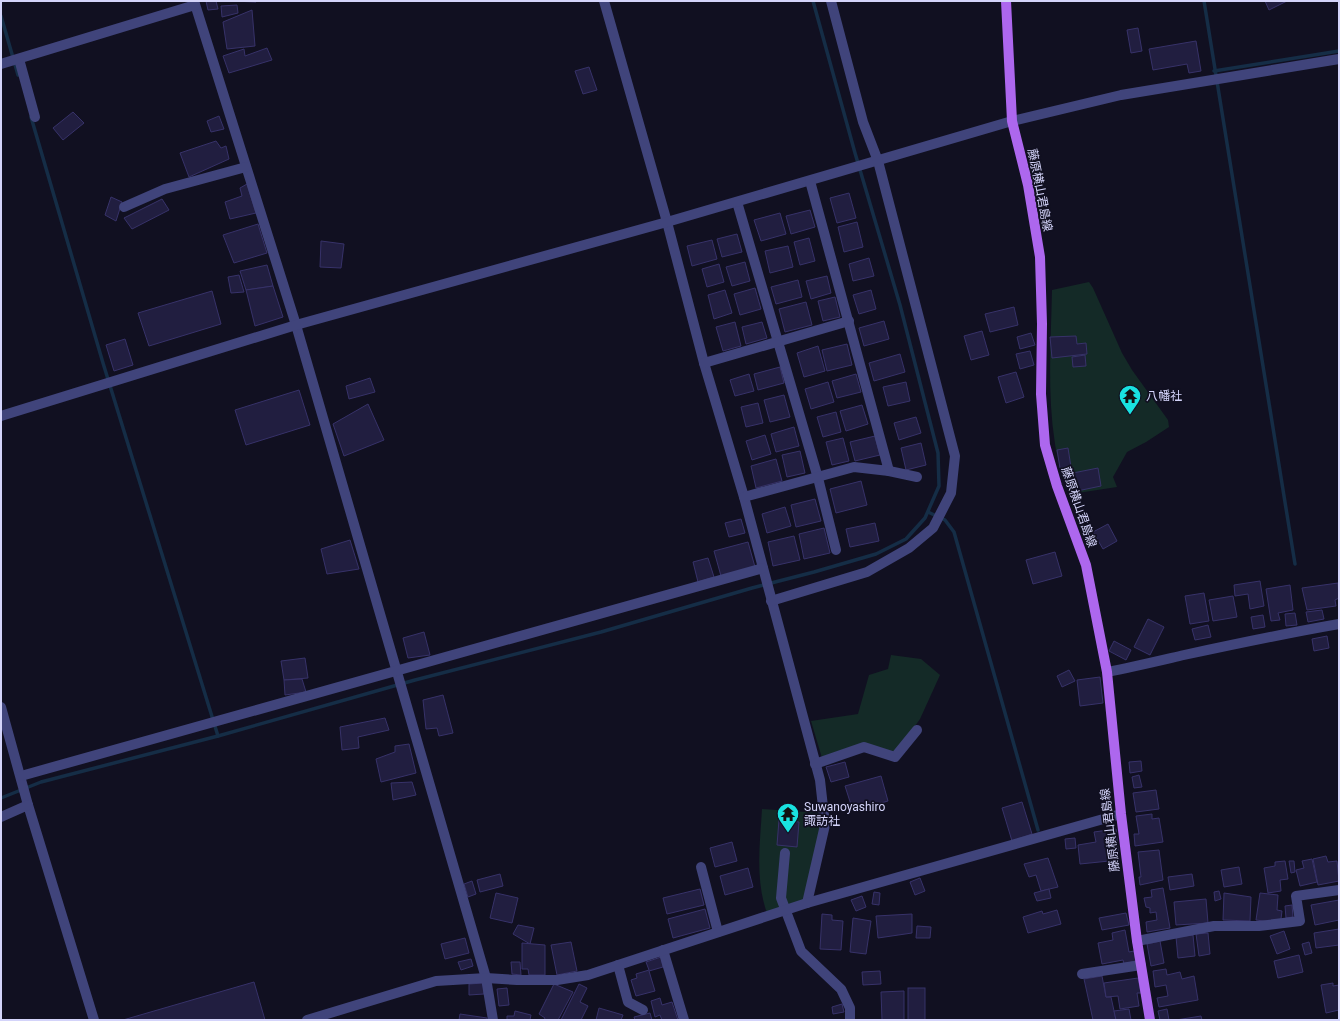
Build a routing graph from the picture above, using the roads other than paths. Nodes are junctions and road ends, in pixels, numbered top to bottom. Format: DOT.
graph roads {
  1 [pos="604,1"];
  2 [pos="831,1"];
  3 [pos="1006,1"];
  4 [pos="194,3"];
  5 [pos="19,59"];
  6 [pos="1339,59"];
  7 [pos="1,64"];
  8 [pos="35,117"];
  9 [pos="1012,121"];
  10 [pos="878,161"];
  11 [pos="246,166"];
  12 [pos="810,181"];
  13 [pos="737,202"];
  14 [pos="124,207"];
  15 [pos="667,222"];
  16 [pos="849,321"];
  17 [pos="296,325"];
  18 [pos="778,341"];
  19 [pos="704,363"];
  20 [pos="1,416"];
  21 [pos="889,471"];
  22 [pos="917,477"];
  23 [pos="818,478"];
  24 [pos="744,497"];
  25 [pos="836,550"];
  26 [pos="763,571"];
  27 [pos="771,601"];
  28 [pos="1339,624"];
  29 [pos="396,671"];
  30 [pos="1107,672"];
  31 [pos="1,707"];
  32 [pos="917,730"];
  33 [pos="815,764"];
  34 [pos="21,776"];
  35 [pos="28,805"];
  36 [pos="1121,814"];
  37 [pos="1,817"];
  38 [pos="785,853"];
  39 [pos="701,867"];
  40 [pos="1339,890"];
  41 [pos="807,903"];
  42 [pos="786,909"];
  43 [pos="718,932"];
  44 [pos="1137,941"];
  45 [pos="663,950"];
  46 [pos="618,965"];
  47 [pos="1141,965"];
  48 [pos="1082,974"];
  49 [pos="486,978"];
  50 [pos="643,1010"];
  51 [pos="94,1020"];
  52 [pos="307,1020"];
  53 [pos="493,1020"];
  54 [pos="684,1020"];
  55 [pos="850,1020"];
  56 [pos="1150,1020"];
  1 -- 15 [label="street"];
  2 -- 10 [label="street"];
  3 -- 9 [label="main road, 藤原横山君島線"];
  4 -- 5 [label="street"];
  4 -- 11 [label="street"];
  5 -- 7 [label="street"];
  5 -- 8 [label="street"];
  6 -- 9 [label="street"];
  9 -- 10 [label="street"];
  9 -- 30 [label="main road, 藤原横山君島線"];
  10 -- 12 [label="street"];
  10 -- 27 [label="street"];
  11 -- 14 [label="street"];
  11 -- 17 [label="street"];
  12 -- 13 [label="street"];
  12 -- 16 [label="street"];
  13 -- 15 [label="street"];
  13 -- 18 [label="street"];
  15 -- 17 [label="street"];
  15 -- 19 [label="street"];
  16 -- 18 [label="street"];
  16 -- 21 [label="street"];
  17 -- 20 [label="street"];
  17 -- 29 [label="street"];
  18 -- 19 [label="street"];
  18 -- 23 [label="street"];
  19 -- 24 [label="street"];
  21 -- 22 [label="street"];
  21 -- 23 [label="street"];
  23 -- 24 [label="street"];
  23 -- 25 [label="street"];
  24 -- 26 [label="street"];
  26 -- 27 [label="street"];
  26 -- 29 [label="street"];
  27 -- 33 [label="street"];
  28 -- 30 [label="street"];
  29 -- 34 [label="street"];
  29 -- 49 [label="street"];
  30 -- 36 [label="main road, 藤原横山君島線"];
  31 -- 34 [label="street"];
  32 -- 33 [label="street"];
  33 -- 41 [label="street"];
  34 -- 35 [label="street"];
  35 -- 37 [label="street"];
  35 -- 51 [label="street"];
  36 -- 41 [label="street"];
  36 -- 44 [label="main road, 藤原横山君島線"];
  38 -- 42 [label="street"];
  39 -- 43 [label="street"];
  40 -- 44 [label="street"];
  41 -- 42 [label="street"];
  42 -- 43 [label="street"];
  42 -- 55 [label="street"];
  43 -- 45 [label="street"];
  44 -- 47 [label="main road, 藤原横山君島線"];
  45 -- 46 [label="street"];
  45 -- 54 [label="street"];
  46 -- 49 [label="street"];
  46 -- 50 [label="street"];
  47 -- 48 [label="street"];
  47 -- 56 [label="main road, 藤原横山君島線"];
  49 -- 52 [label="street"];
  49 -- 53 [label="street"];
}
